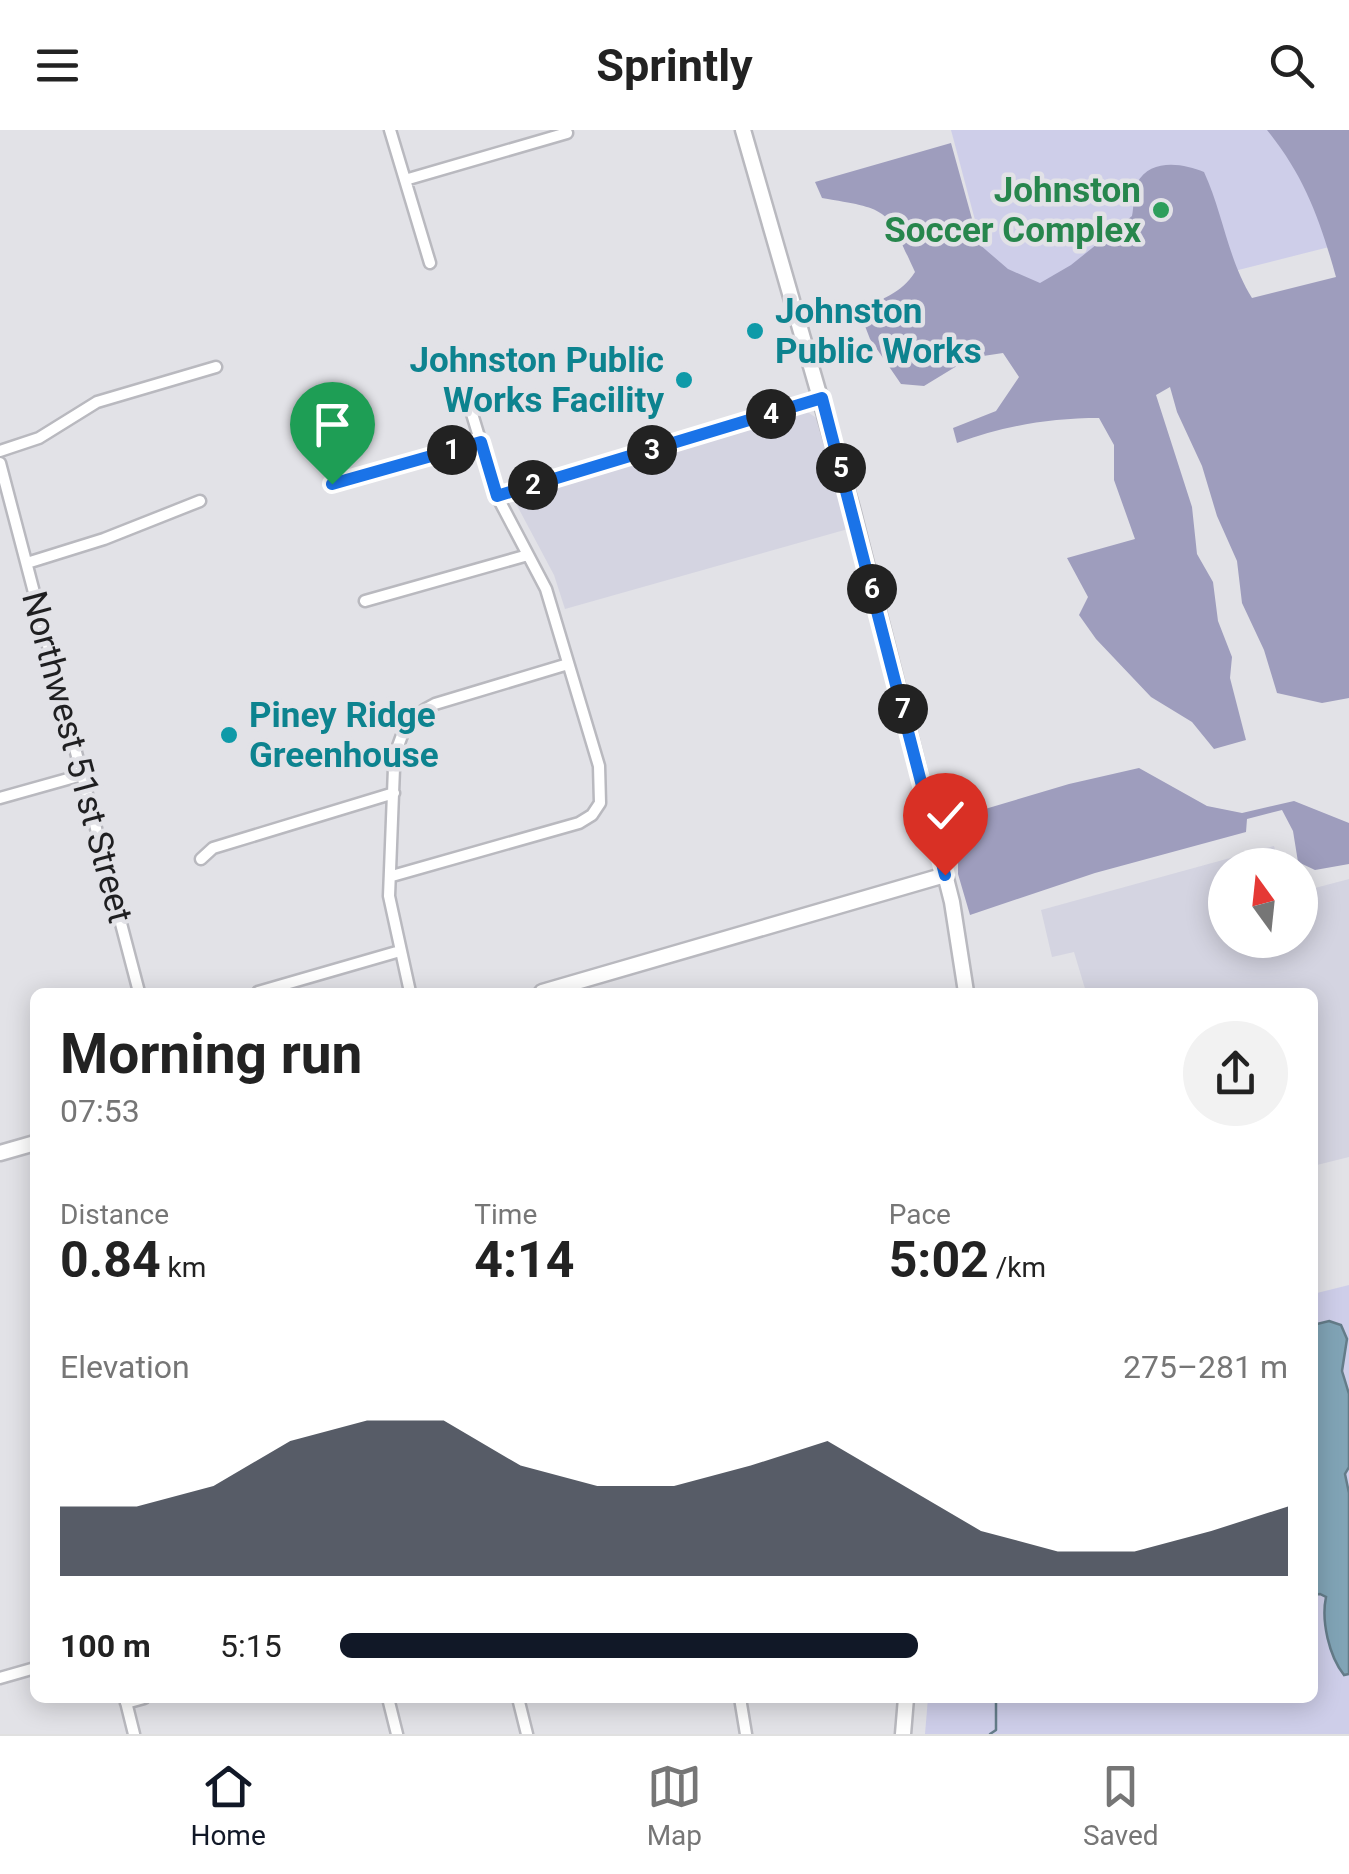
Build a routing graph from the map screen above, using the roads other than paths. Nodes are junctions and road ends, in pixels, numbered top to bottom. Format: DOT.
graph roads {
  1 [pos="390,130"];
  2 [pos="744,130"];
  3 [pos="567,133"];
  4 [pos="405,180"];
  5 [pos="430,263"];
  6 [pos="216,367"];
  7 [pos="466,394"];
  8 [pos="822,398"];
  9 [pos="481,442"];
  10 [pos="0,451"];
  11 [pos="0,463"];
  12 [pos="332,484"];
  13 [pos="497,496"];
  14 [pos="200,501"];
  15 [pos="528,555"];
  16 [pos="26,563"];
  17 [pos="365,601"];
  18 [pos="568,664"];
  19 [pos="82,776"];
  20 [pos="394,793"];
  21 [pos="0,798"];
  22 [pos="201,859"];
  23 [pos="945,875"];
  24 [pos="392,876"];
  25 [pos="400,951"];
  26 [pos="138,988"];
  27 [pos="272,988"];
  28 [pos="409,988"];
  29 [pos="556,988"];
  30 [pos="966,988"];
  31 [pos="30,1144"];
  32 [pos="0,1153"];
  33 [pos="30,1669"];
  34 [pos="0,1678"];
  35 [pos="127,1703"];
  36 [pos="389,1703"];
  37 [pos="519,1703"];
  38 [pos="741,1703"];
  39 [pos="906,1703"];
  40 [pos="134,1734"];
  41 [pos="397,1734"];
  42 [pos="527,1734"];
  43 [pos="746,1734"];
  44 [pos="903,1734"];
  1 -- 4 [label="street"];
  2 -- 8 [label="main road"];
  3 -- 4 [label="street"];
  4 -- 5 [label="street"];
  6 -- 10 [label="street"];
  7 -- 9 [label="street"];
  8 -- 13 [label="street"];
  8 -- 23 [label="main road"];
  9 -- 12 [label="street"];
  9 -- 13 [label="street"];
  11 -- 16 [label="street, Northwest 51st Street"];
  13 -- 15 [label="street"];
  14 -- 16 [label="street"];
  15 -- 17 [label="street"];
  15 -- 18 [label="street"];
  16 -- 19 [label="street, Northwest 51st Street"];
  18 -- 20 [label="street"];
  18 -- 24 [label="street"];
  19 -- 21 [label="street"];
  19 -- 26 [label="street, Northwest 51st Street"];
  20 -- 22 [label="street"];
  20 -- 24 [label="street"];
  23 -- 29 [label="main road"];
  23 -- 30 [label="main road"];
  24 -- 25 [label="street"];
  25 -- 27 [label="street"];
  25 -- 28 [label="street"];
  31 -- 32 [label="main road"];
  33 -- 34 [label="street"];
  35 -- 40 [label="street"];
  36 -- 41 [label="street"];
  37 -- 42 [label="street"];
  38 -- 43 [label="street"];
  39 -- 44 [label="main road"];
}
